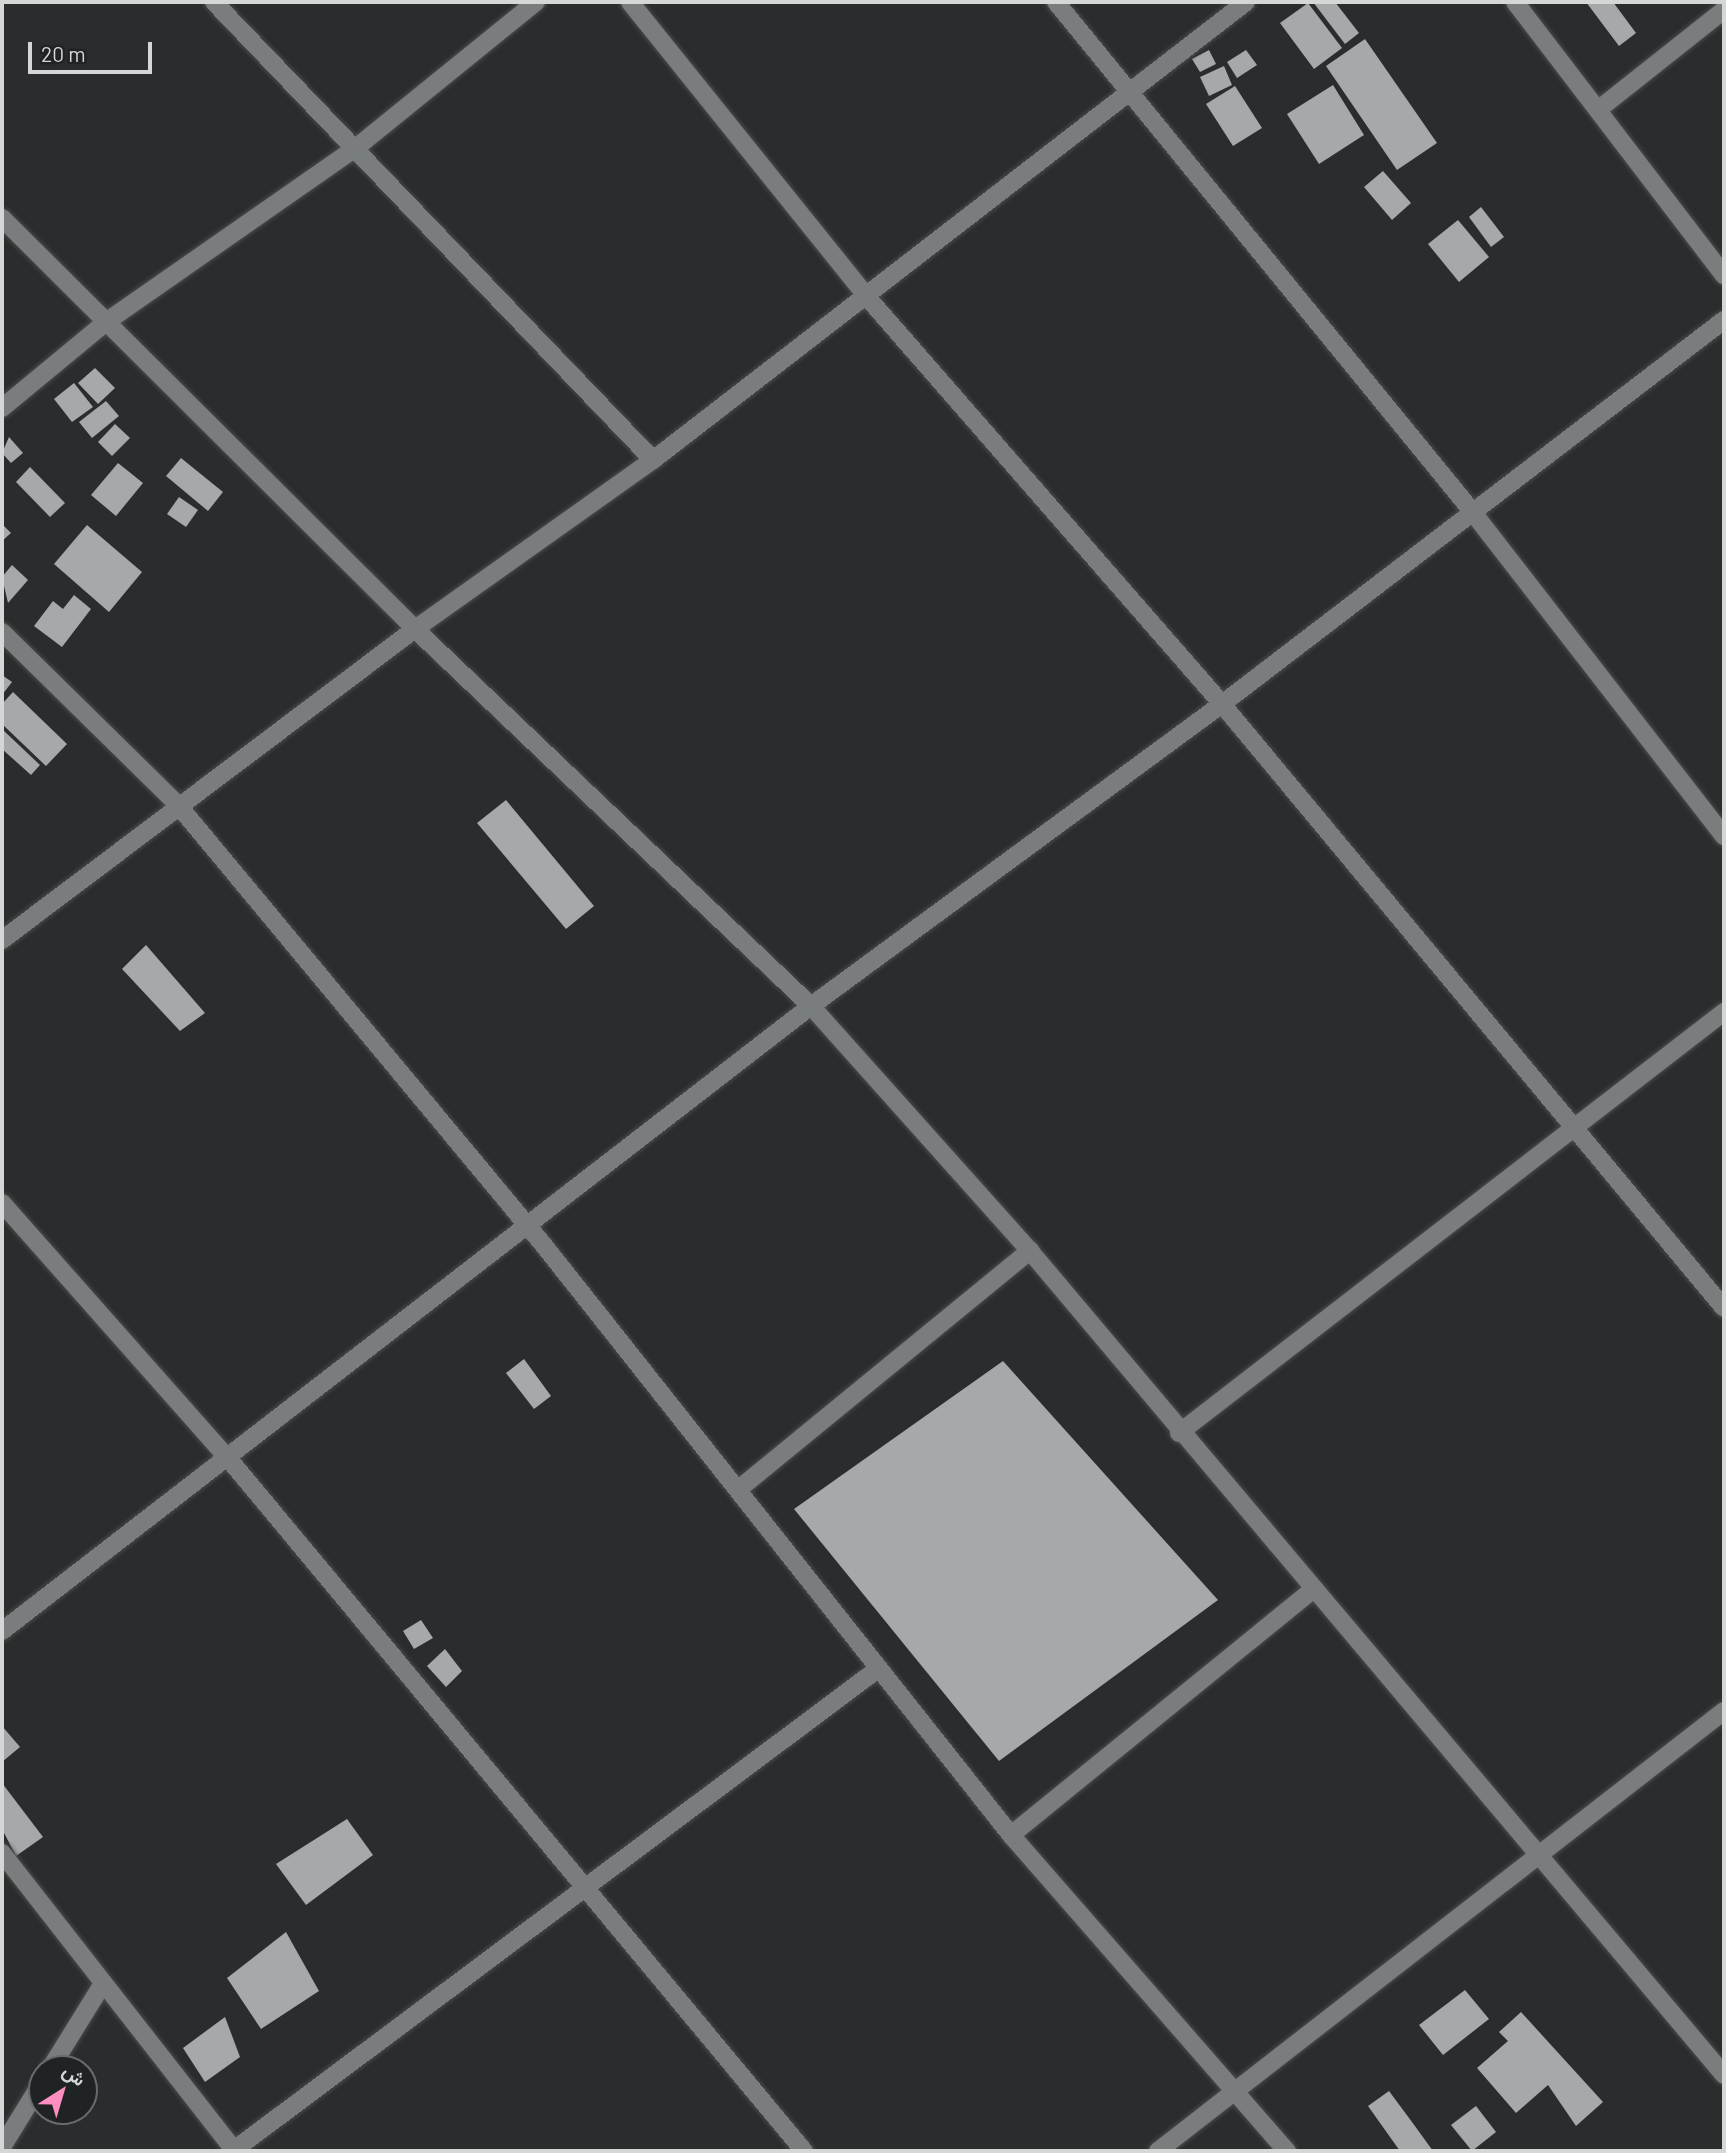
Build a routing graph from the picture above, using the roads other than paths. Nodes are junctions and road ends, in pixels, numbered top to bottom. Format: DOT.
graph roads {
  1 [pos="214,2"];
  2 [pos="536,2"];
  3 [pos="630,2"];
  4 [pos="1056,2"];
  5 [pos="1246,2"];
  6 [pos="1515,2"];
  7 [pos="1724,10"];
  8 [pos="1132,90"];
  9 [pos="1599,110"];
  10 [pos="358,146"];
  11 [pos="2,218"];
  12 [pos="1724,275"];
  13 [pos="867,297"];
  14 [pos="1724,320"];
  15 [pos="106,322"];
  16 [pos="2,408"];
  17 [pos="653,460"];
  18 [pos="1471,510"];
  19 [pos="415,629"];
  20 [pos="2,632"];
  21 [pos="1222,704"];
  22 [pos="178,805"];
  23 [pos="1724,836"];
  24 [pos="2,940"];
  25 [pos="811,1006"];
  26 [pos="1724,1012"];
  27 [pos="1576,1126"];
  28 [pos="2,1203"];
  29 [pos="530,1228"];
  30 [pos="1031,1251"];
  31 [pos="1724,1308"];
  32 [pos="1179,1433"];
  33 [pos="228,1458"];
  34 [pos="740,1488"];
  35 [pos="1312,1590"];
  36 [pos="2,1631"];
  37 [pos="878,1669"];
  38 [pos="1724,1712"];
  39 [pos="1011,1835"];
  40 [pos="2,1853"];
  41 [pos="1539,1854"];
  42 [pos="581,1891"];
  43 [pos="102,1985"];
  44 [pos="59,2055"];
  45 [pos="1724,2075"];
  46 [pos="1233,2088"];
  47 [pos="28,2105"];
  48 [pos="2,2147"];
  49 [pos="235,2150"];
  50 [pos="804,2151"];
  51 [pos="1158,2151"];
  52 [pos="1287,2151"];
  1 -- 10 [label="street"];
  2 -- 10 [label="street"];
  3 -- 13 [label="street"];
  4 -- 8 [label="street"];
  5 -- 8 [label="street"];
  6 -- 9 [label="street"];
  7 -- 9 [label="street"];
  8 -- 13 [label="street"];
  8 -- 18 [label="street"];
  9 -- 12 [label="street"];
  10 -- 15 [label="street"];
  10 -- 17 [label="street"];
  11 -- 15 [label="street"];
  13 -- 17 [label="street"];
  13 -- 21 [label="street"];
  14 -- 18 [label="street"];
  15 -- 16 [label="street"];
  15 -- 19 [label="street"];
  17 -- 19 [label="street"];
  18 -- 21 [label="street"];
  18 -- 23 [label="street"];
  19 -- 22 [label="street"];
  19 -- 25 [label="street"];
  20 -- 22 [label="street"];
  21 -- 25 [label="street"];
  21 -- 27 [label="street"];
  22 -- 24 [label="street"];
  22 -- 29 [label="street"];
  25 -- 29 [label="street"];
  25 -- 30 [label="street"];
  26 -- 27 [label="street"];
  27 -- 31 [label="street"];
  27 -- 32 [label="street"];
  28 -- 33 [label="street"];
  29 -- 33 [label="street"];
  29 -- 34 [label="street"];
  30 -- 32 [label="street"];
  30 -- 34 [label="street"];
  32 -- 35 [label="street"];
  33 -- 36 [label="street"];
  33 -- 42 [label="street"];
  34 -- 37 [label="street"];
  35 -- 39 [label="street"];
  35 -- 41 [label="street"];
  37 -- 39 [label="street"];
  37 -- 42 [label="street"];
  38 -- 41 [label="street"];
  39 -- 46 [label="street"];
  40 -- 43 [label="street"];
  41 -- 45 [label="street"];
  41 -- 46 [label="street"];
  42 -- 49 [label="street"];
  42 -- 50 [label="street"];
  43 -- 44 [label="street"];
  43 -- 49 [label="street"];
  46 -- 51 [label="street"];
  46 -- 52 [label="street"];
  47 -- 48 [label="street"];
}
